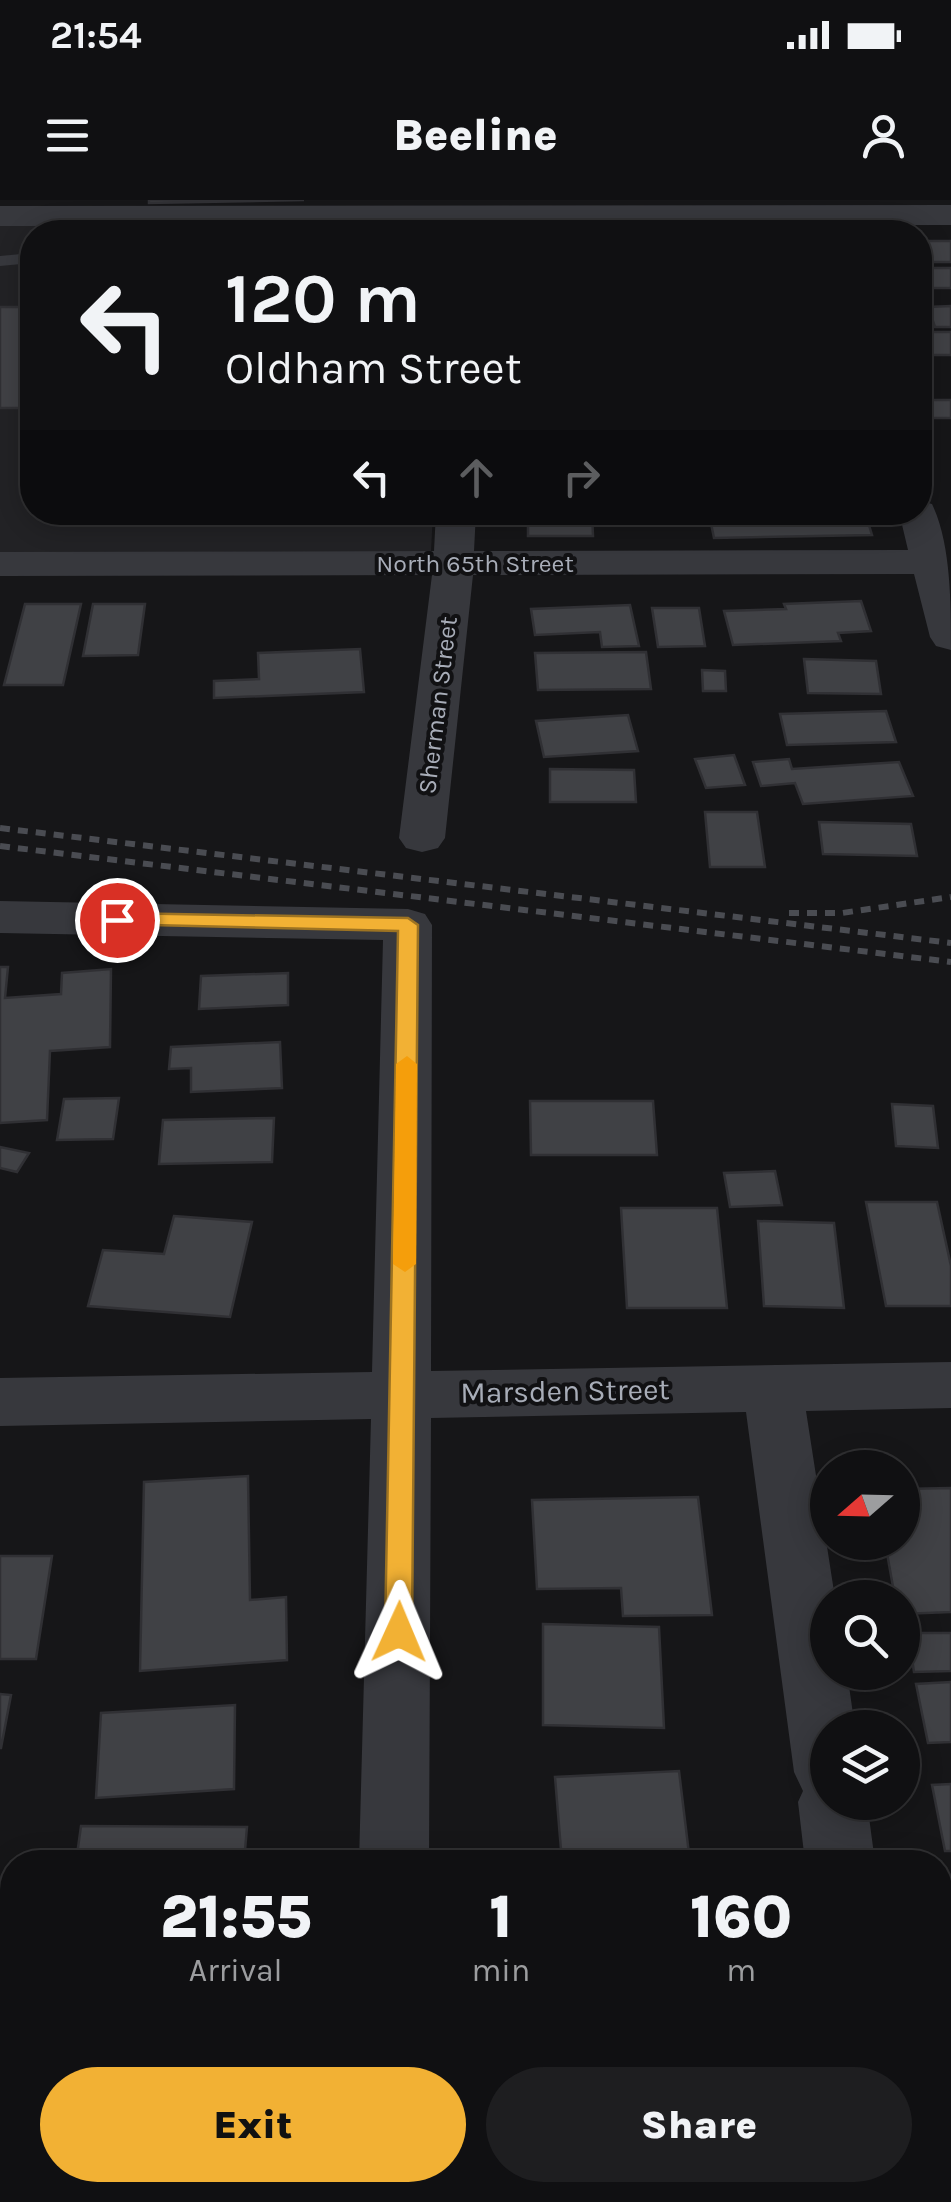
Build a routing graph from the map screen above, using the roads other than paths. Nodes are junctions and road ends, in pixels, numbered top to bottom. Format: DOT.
graph roads {
  1 [pos="951,215"];
  2 [pos="0,216"];
  3 [pos="104,216"];
  4 [pos="469,216"];
  5 [pos="836,216"];
  6 [pos="455,525"];
  7 [pos="924,525"];
  8 [pos="454,562"];
  9 [pos="941,562"];
  10 [pos="0,564"];
  11 [pos="951,638"];
  12 [pos="422,838"];
  13 [pos="0,917"];
  14 [pos="951,1385"];
  15 [pos="772,1386"];
  16 [pos="403,1394"];
  17 [pos="0,1402"];
  18 [pos="819,1710"];
  19 [pos="834,1820"];
  20 [pos="394,1850"];
  21 [pos="838,1850"];
  1 -- 5 [label="street"];
  2 -- 3 [label="street"];
  3 -- 4 [label="street"];
  4 -- 5 [label="street"];
  6 -- 8 [label="street, Sherman Street"];
  7 -- 9 [label="street"];
  8 -- 9 [label="street, North 65th Street"];
  8 -- 10 [label="street, North 65th Street"];
  8 -- 12 [label="street, Sherman Street"];
  9 -- 11 [label="street"];
  13 -- 16 [label="street"];
  14 -- 15 [label="street, Marsden Street"];
  15 -- 16 [label="street, Marsden Street"];
  15 -- 18 [label="street"];
  16 -- 17 [label="street, Marsden Street"];
  16 -- 20 [label="street"];
  19 -- 21 [label="street"];
}
